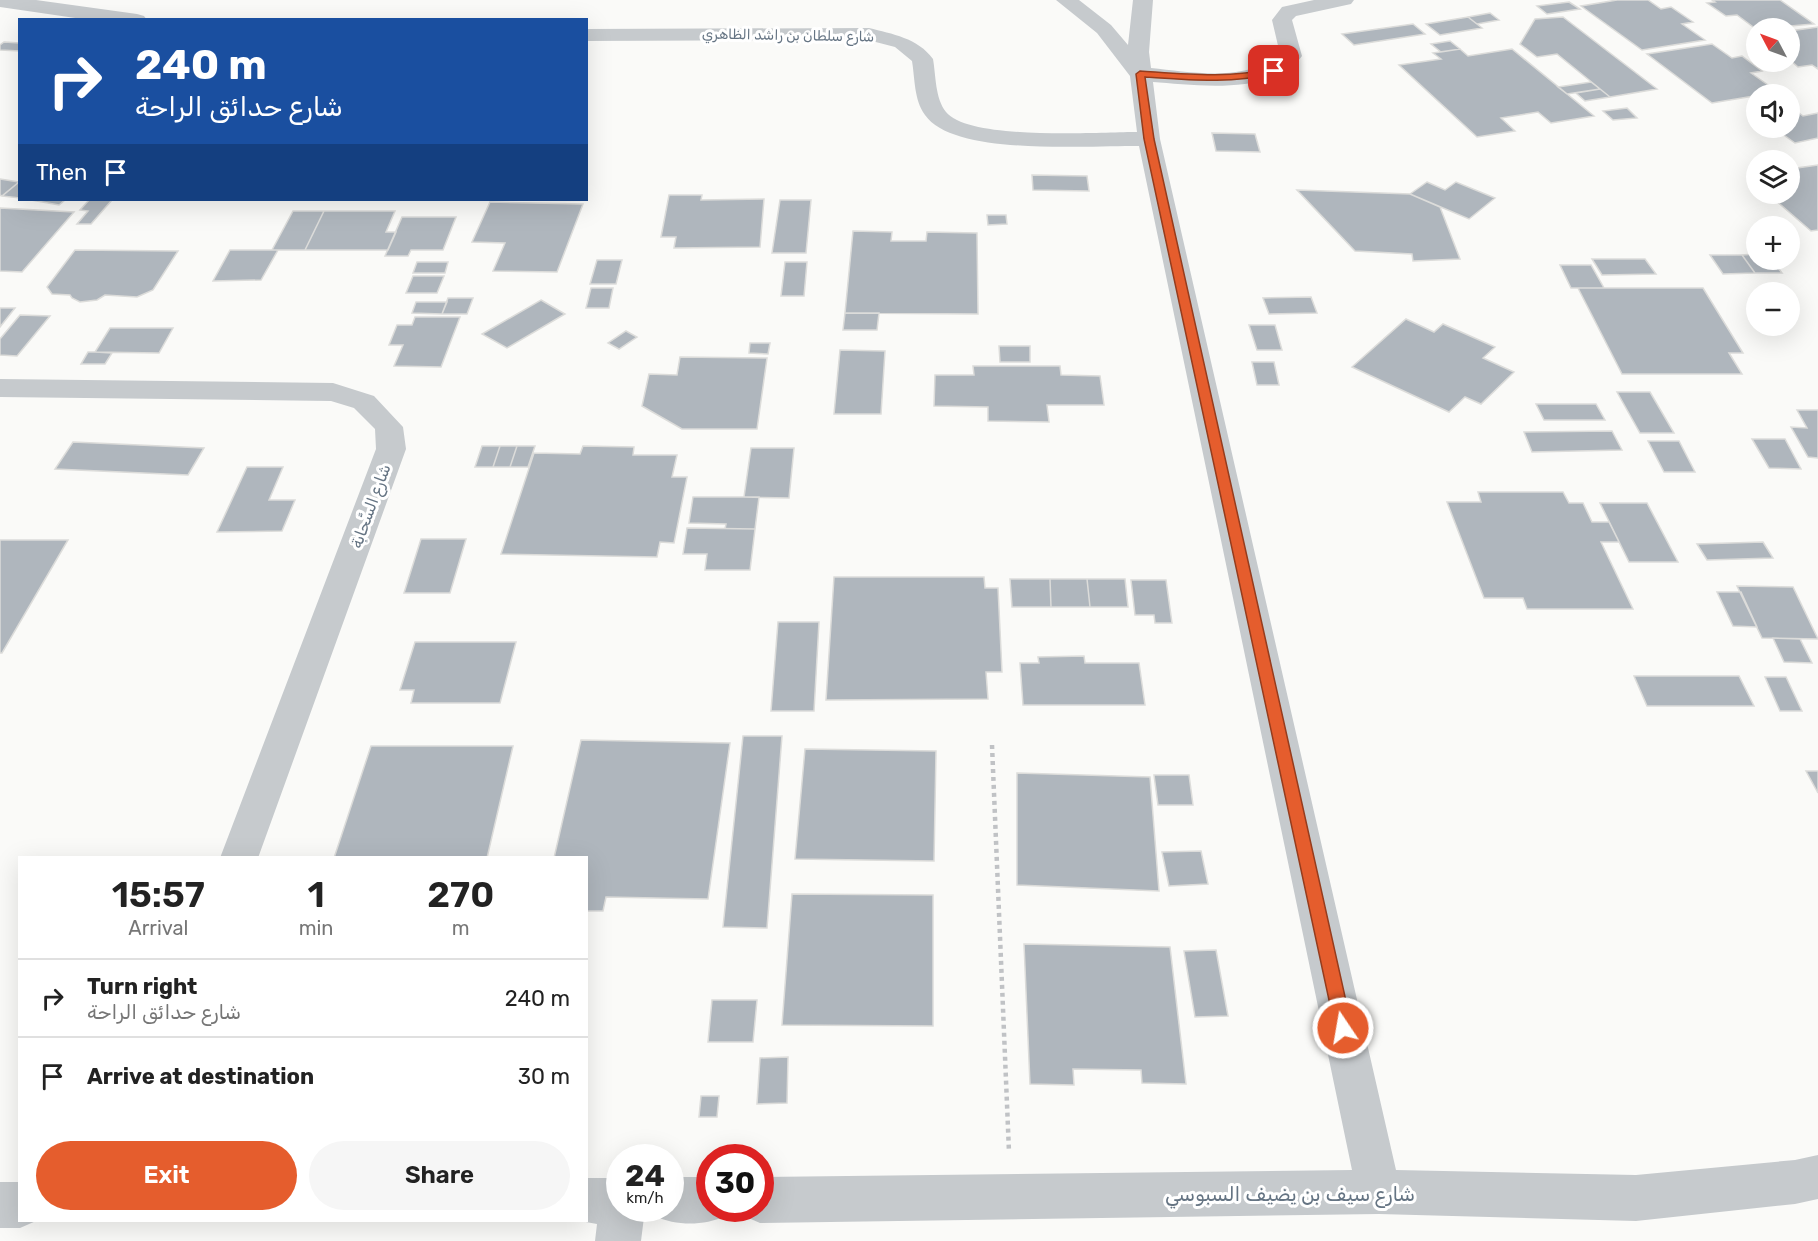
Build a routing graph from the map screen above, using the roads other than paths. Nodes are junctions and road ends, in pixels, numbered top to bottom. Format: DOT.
graph roads {
  1 [pos="1066,0"];
  2 [pos="1143,0"];
  3 [pos="1344,0"];
  4 [pos="0,1"];
  5 [pos="123,18"];
  6 [pos="588,34"];
  7 [pos="1140,74"];
  8 [pos="1149,139"];
  9 [pos="0,388"];
  10 [pos="239,856"];
  11 [pos="1818,1177"];
  12 [pos="1379,1192"];
  13 [pos="774,1200"];
  14 [pos="588,1201"];
  15 [pos="606,1201"];
  16 [pos="0,1205"];
  17 [pos="18,1205"];
  18 [pos="620,1222"];
  19 [pos="618,1241"];
  1 -- 7 [label="street"];
  2 -- 7 [label="street"];
  3 -- 7 [label="street"];
  4 -- 5 [label="street"];
  6 -- 8 [label="street, شارع سلطان بن راشد الظاهري"];
  7 -- 8 [label="street"];
  8 -- 12 [label="street"];
  9 -- 10 [label="street, شارع السَّحابة"];
  11 -- 12 [label="street, شارع سيف بن يضيف السبوسي"];
  12 -- 13 [label="street, شارع سيف بن يضيف السبوسي"];
  14 -- 15 [label="street"];
  16 -- 17 [label="street"];
  18 -- 19 [label="street"];
}
